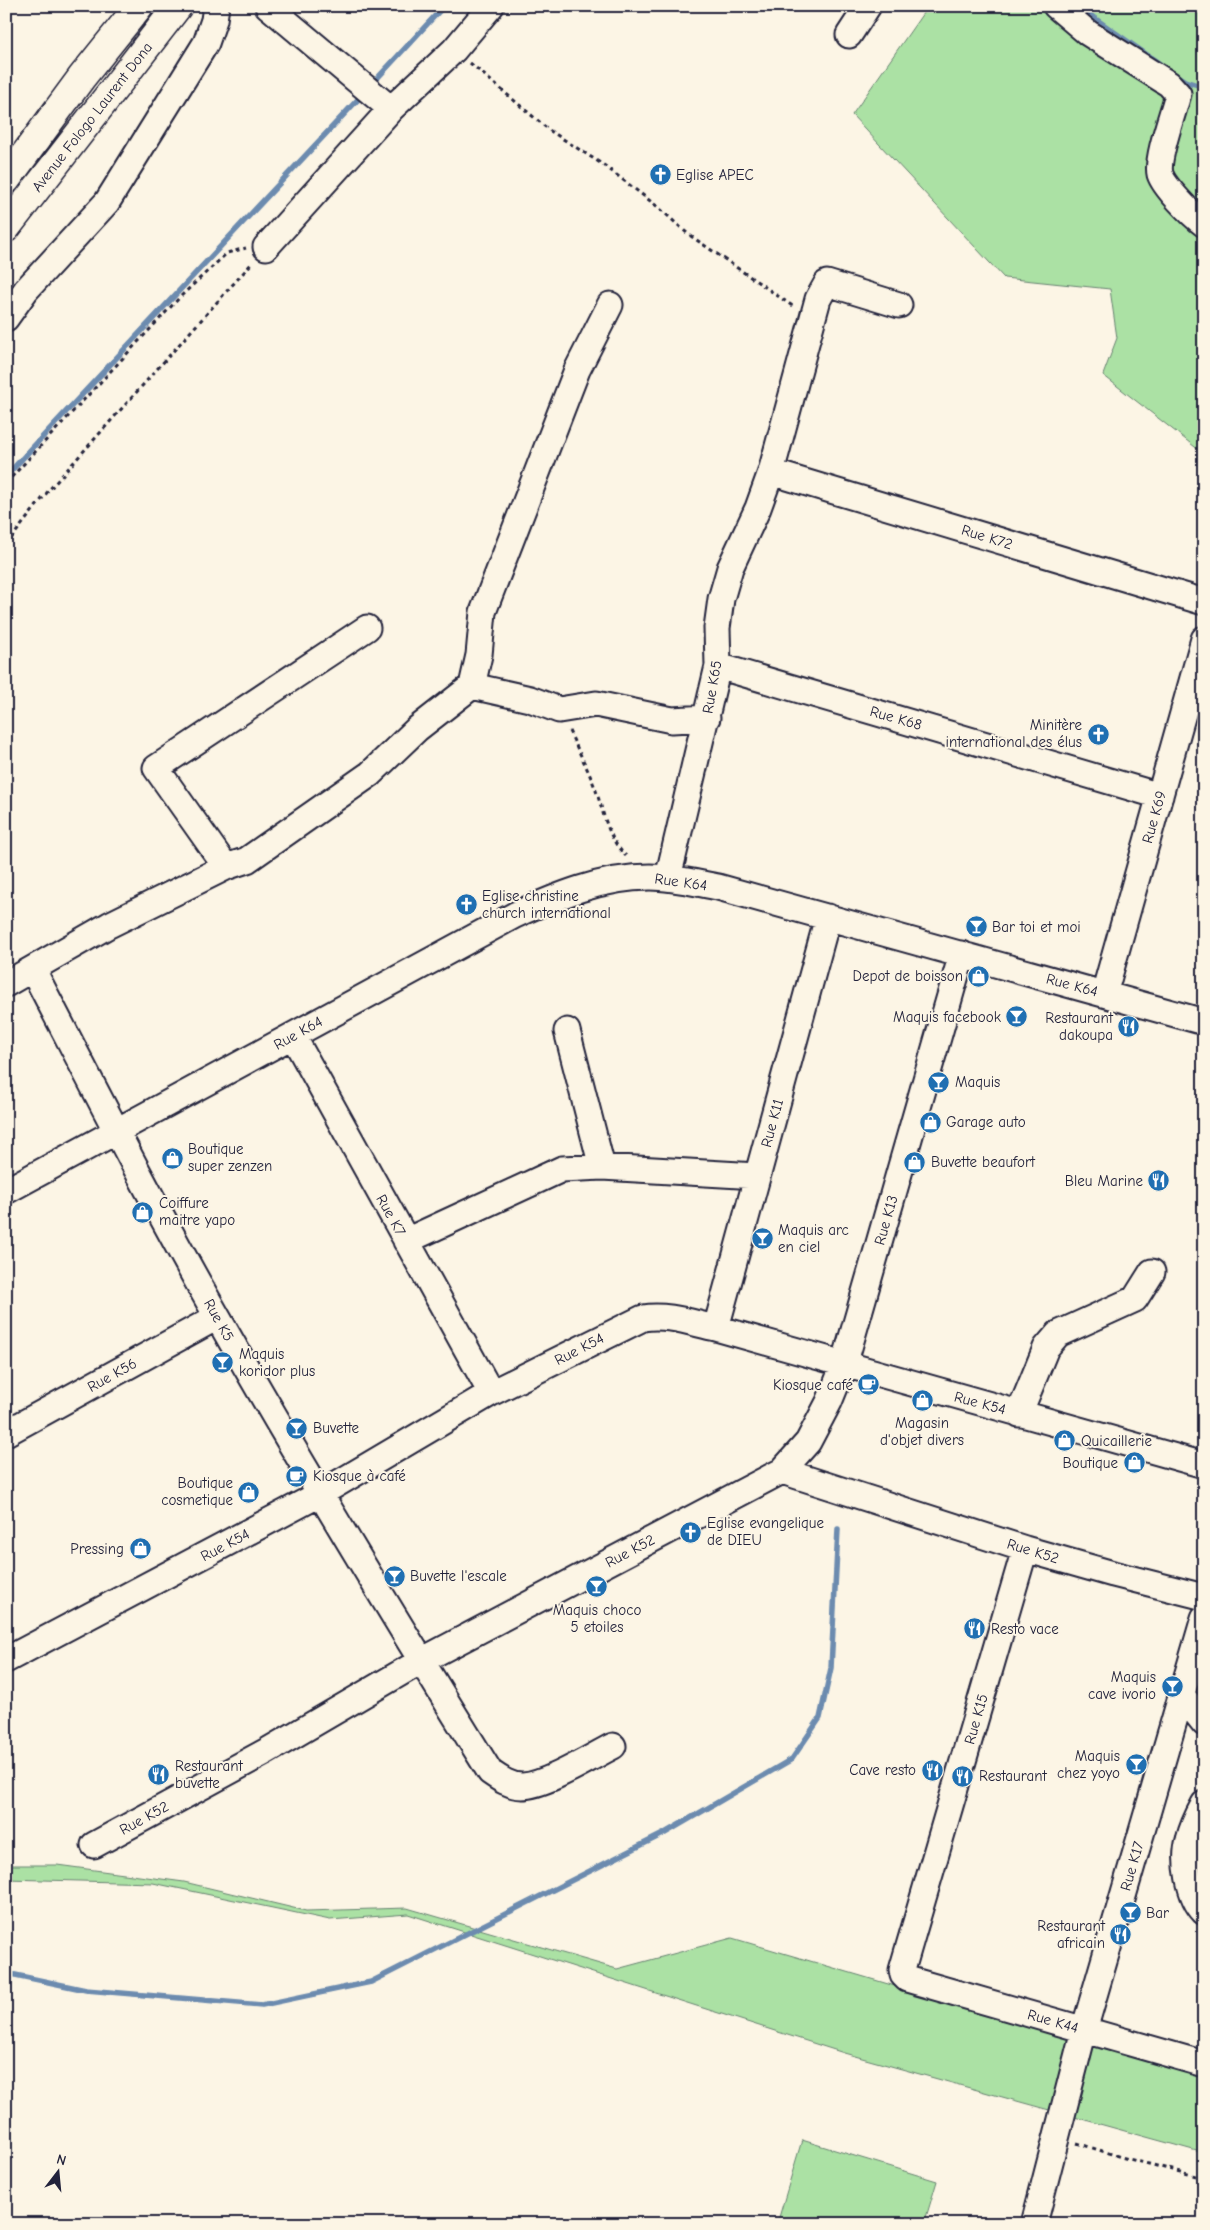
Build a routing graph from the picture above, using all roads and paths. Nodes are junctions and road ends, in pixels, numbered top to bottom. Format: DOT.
graph roads {
  1 [pos="139,6"];
  2 [pos="178,6"];
  3 [pos="216,6"];
  4 [pos="268,6"];
  5 [pos="491,6"];
  6 [pos="868,6"];
  7 [pos="1056,6"];
  8 [pos="849,35"];
  9 [pos="454,50"];
  10 [pos="377,97"];
  11 [pos="6,180"];
  12 [pos="1204,224"];
  13 [pos="6,228"];
  14 [pos="266,247"];
  15 [pos="610,305"];
  16 [pos="899,305"];
  17 [pos="6,318"];
  18 [pos="811,319"];
  19 [pos="771,472"];
  20 [pos="6,483"];
  21 [pos="6,545"];
  22 [pos="1204,602"];
  23 [pos="367,628"];
  24 [pos="1204,639"];
  25 [pos="718,666"];
  26 [pos="472,686"];
  27 [pos="559,710"];
  28 [pos="707,718"];
  29 [pos="1160,796"];
  30 [pos="226,867"];
  31 [pos="658,877"];
  32 [pos="828,917"];
  33 [pos="962,954"];
  34 [pos="33,970"];
  35 [pos="6,984"];
  36 [pos="1104,994"];
  37 [pos="1204,1022"];
  38 [pos="567,1031"];
  39 [pos="293,1036"];
  40 [pos="117,1132"];
  41 [pos="602,1167"];
  42 [pos="757,1176"];
  43 [pos="6,1190"];
  44 [pos="406,1241"];
  45 [pos="1152,1272"];
  46 [pos="217,1317"];
  47 [pos="716,1328"];
  48 [pos="844,1365"];
  49 [pos="490,1393"];
  50 [pos="1019,1414"];
  51 [pos="6,1433"];
  52 [pos="1204,1465"];
  53 [pos="782,1471"];
  54 [pos="320,1494"];
  55 [pos="1025,1549"];
  56 [pos="1204,1597"];
  57 [pos="1204,1618"];
  58 [pos="1199,1653"];
  59 [pos="6,1660"];
  60 [pos="422,1661"];
  61 [pos="1182,1694"];
  62 [pos="1204,1723"];
  63 [pos="612,1746"];
  64 [pos="1204,1804"];
  65 [pos="94,1845"];
  66 [pos="1204,1912"];
  67 [pos="903,1975"];
  68 [pos="1084,2030"];
  69 [pos="1204,2064"];
  70 [pos="1059,2125"];
  71 [pos="1204,2178"];
  72 [pos="1034,2224"];
  1 -- 11 [label="main road, Avenue Fologo Laurent Dona"];
  2 -- 13 [label="main road, Avenue Fologo Laurent Dona"];
  3 -- 17 [label="street"];
  4 -- 10 [label="street"];
  5 -- 9 [label="street"];
  6 -- 8 [label="street"];
  7 -- 12 [label="street"];
  9 -- 10 [label="street"];
  9 -- 18 [label="path"];
  10 -- 14 [label="street"];
  14 -- 20 [label="path"];
  14 -- 21 [label="path"];
  15 -- 26 [label="street"];
  16 -- 18 [label="street, Rue K65"];
  18 -- 19 [label="street, Rue K65"];
  19 -- 22 [label="street, Rue K72"];
  19 -- 25 [label="street, Rue K65"];
  23 -- 30 [label="street"];
  24 -- 29 [label="street, Rue K69"];
  25 -- 28 [label="street, Rue K65"];
  25 -- 29 [label="street, Rue K68"];
  26 -- 27 [label="street"];
  26 -- 30 [label="street"];
  27 -- 28 [label="street"];
  27 -- 31 [label="path"];
  28 -- 31 [label="street, Rue K65"];
  29 -- 36 [label="street, Rue K69"];
  30 -- 34 [label="street"];
  31 -- 32 [label="street, Rue K64"];
  31 -- 39 [label="street, Rue K64"];
  32 -- 33 [label="street, Rue K64"];
  32 -- 42 [label="street, Rue K11"];
  33 -- 36 [label="street, Rue K64"];
  33 -- 48 [label="street, Rue K13"];
  34 -- 35 [label="street"];
  34 -- 40 [label="street, Rue K5"];
  36 -- 37 [label="street, Rue K64"];
  38 -- 41 [label="street"];
  39 -- 40 [label="street, Rue K64"];
  39 -- 44 [label="street, Rue K7"];
  40 -- 43 [label="street, Rue K64"];
  40 -- 46 [label="street, Rue K5"];
  41 -- 42 [label="street"];
  41 -- 44 [label="street"];
  42 -- 47 [label="street, Rue K11"];
  44 -- 49 [label="street, Rue K7"];
  45 -- 50 [label="street"];
  46 -- 51 [label="street, Rue K56"];
  46 -- 54 [label="street, Rue K5"];
  47 -- 48 [label="street, Rue K54"];
  47 -- 49 [label="street, Rue K54"];
  48 -- 50 [label="street, Rue K54"];
  48 -- 53 [label="street, Rue K13"];
  49 -- 54 [label="street, Rue K54"];
  50 -- 52 [label="street, Rue K54"];
  53 -- 55 [label="street, Rue K52"];
  53 -- 60 [label="street, Rue K52"];
  54 -- 59 [label="street, Rue K54"];
  54 -- 60 [label="street, Rue K5"];
  55 -- 56 [label="street, Rue K52"];
  55 -- 67 [label="street, Rue K15"];
  57 -- 58 [label="street, Rue K17"];
  58 -- 61 [label="street, Rue K17"];
  60 -- 63 [label="street, Rue K5"];
  60 -- 65 [label="street, Rue K52"];
  61 -- 62 [label="street"];
  61 -- 68 [label="street, Rue K17"];
  64 -- 66 [label="street"];
  67 -- 68 [label="street, Rue K44"];
  68 -- 69 [label="street, Rue K44"];
  68 -- 70 [label="street, Rue K17"];
  70 -- 71 [label="path"];
  70 -- 72 [label="street, Rue K17"];
}
